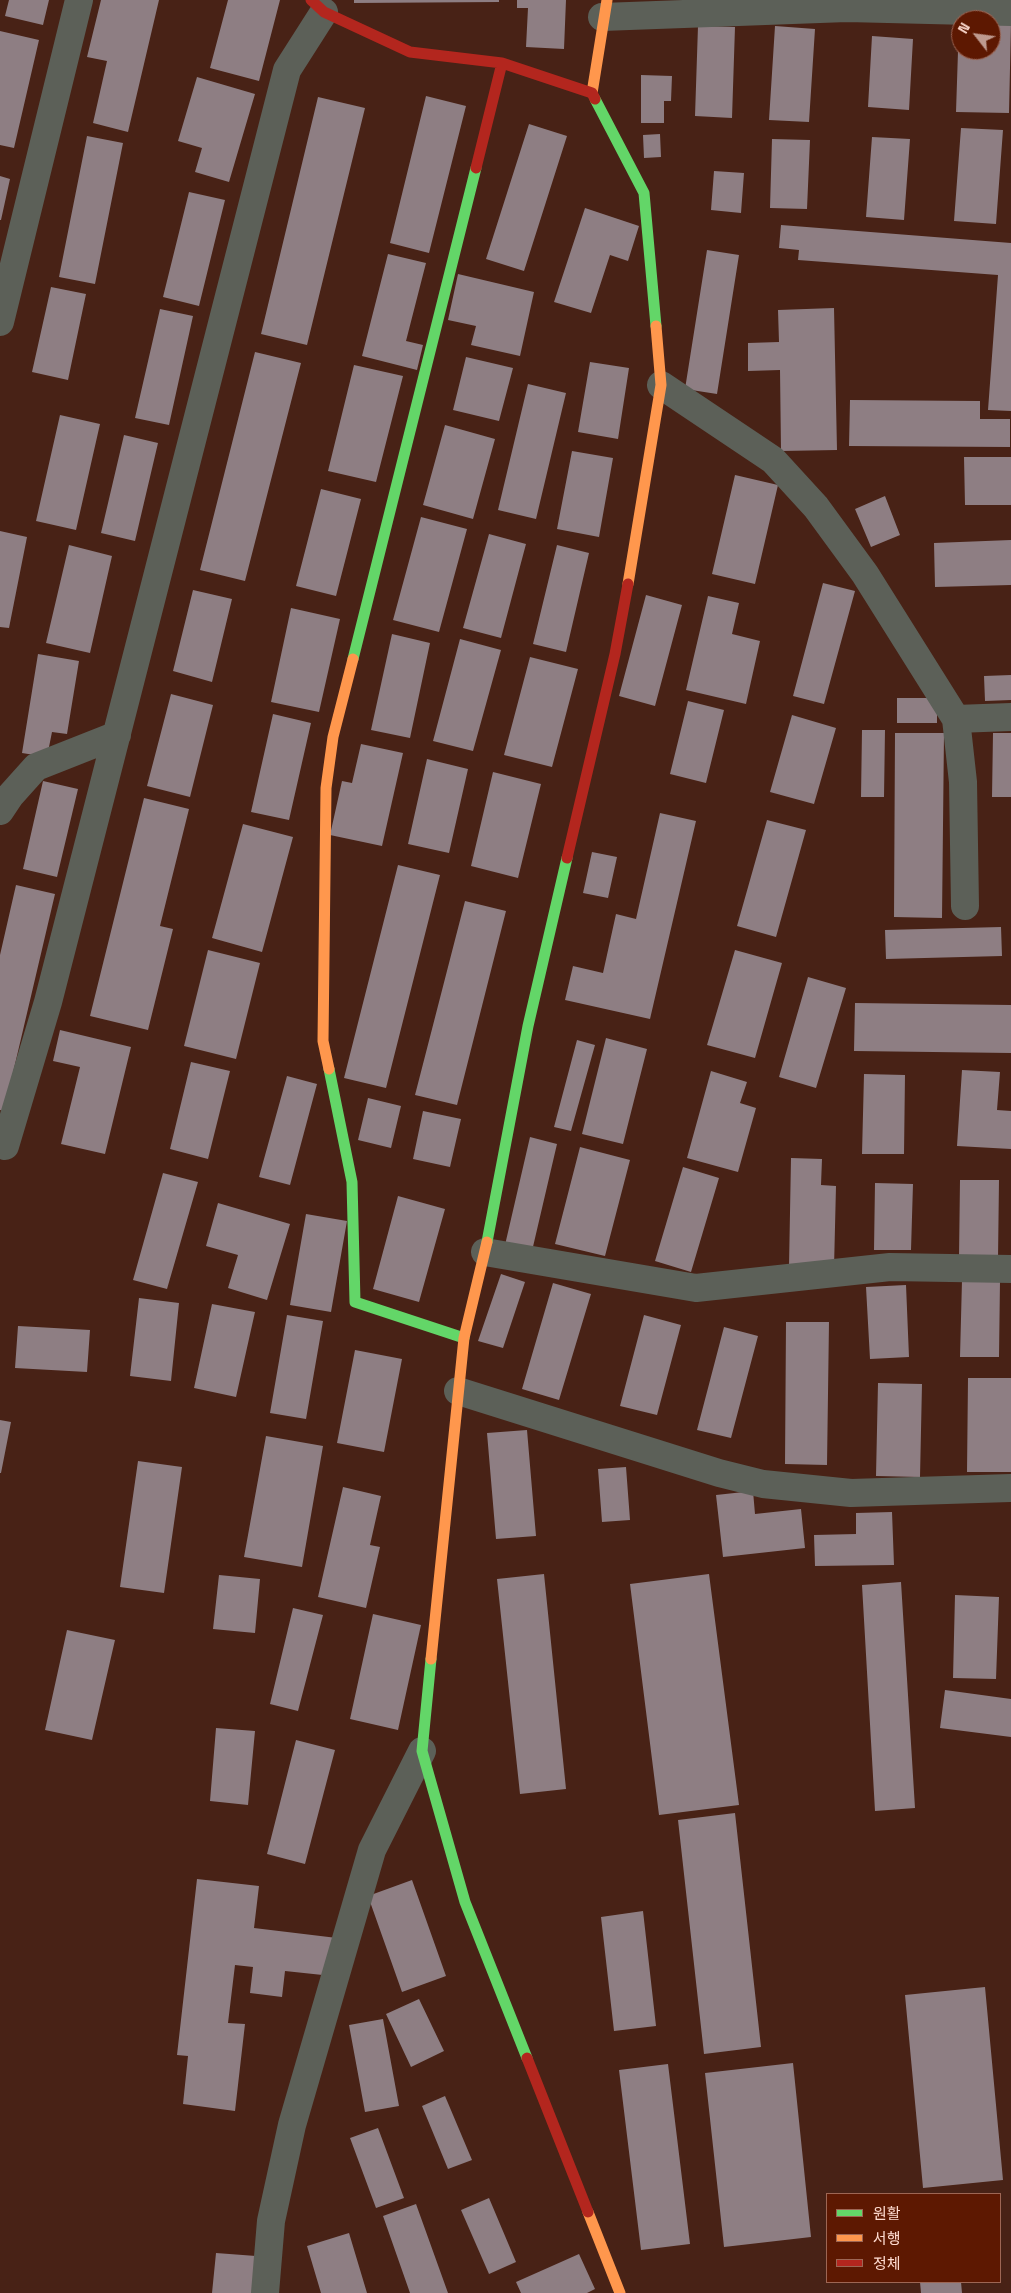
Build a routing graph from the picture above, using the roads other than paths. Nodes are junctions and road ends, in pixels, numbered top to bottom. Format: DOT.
graph roads {
  1 [pos="79,0"];
  2 [pos="317,6"];
  3 [pos="605,9"];
  4 [pos="1011,12"];
  5 [pos="502,63"];
  6 [pos="592,93"];
  7 [pos="0,322"];
  8 [pos="661,385"];
  9 [pos="1011,717"];
  10 [pos="956,718"];
  11 [pos="117,735"];
  12 [pos="0,811"];
  13 [pos="965,906"];
  14 [pos="6,1146"];
  15 [pos="485,1252"];
  16 [pos="1011,1269"];
  17 [pos="464,1338"];
  18 [pos="458,1390"];
  19 [pos="1011,1488"];
  20 [pos="422,1751"];
  21 [pos="265,2293"];
  22 [pos="620,2293"];
  1 -- 7 [label="street"];
  2 -- 5 [label="street"];
  2 -- 11 [label="street"];
  3 -- 4 [label="street"];
  3 -- 6 [label="street"];
  5 -- 6 [label="street"];
  5 -- 17 [label="street"];
  6 -- 8 [label="street"];
  8 -- 10 [label="street"];
  8 -- 15 [label="street"];
  9 -- 10 [label="street"];
  10 -- 13 [label="street"];
  11 -- 12 [label="street"];
  11 -- 14 [label="street"];
  15 -- 16 [label="street"];
  15 -- 17 [label="street"];
  17 -- 18 [label="street"];
  18 -- 19 [label="street"];
  18 -- 20 [label="street"];
  20 -- 21 [label="street"];
  20 -- 22 [label="street"];
}
